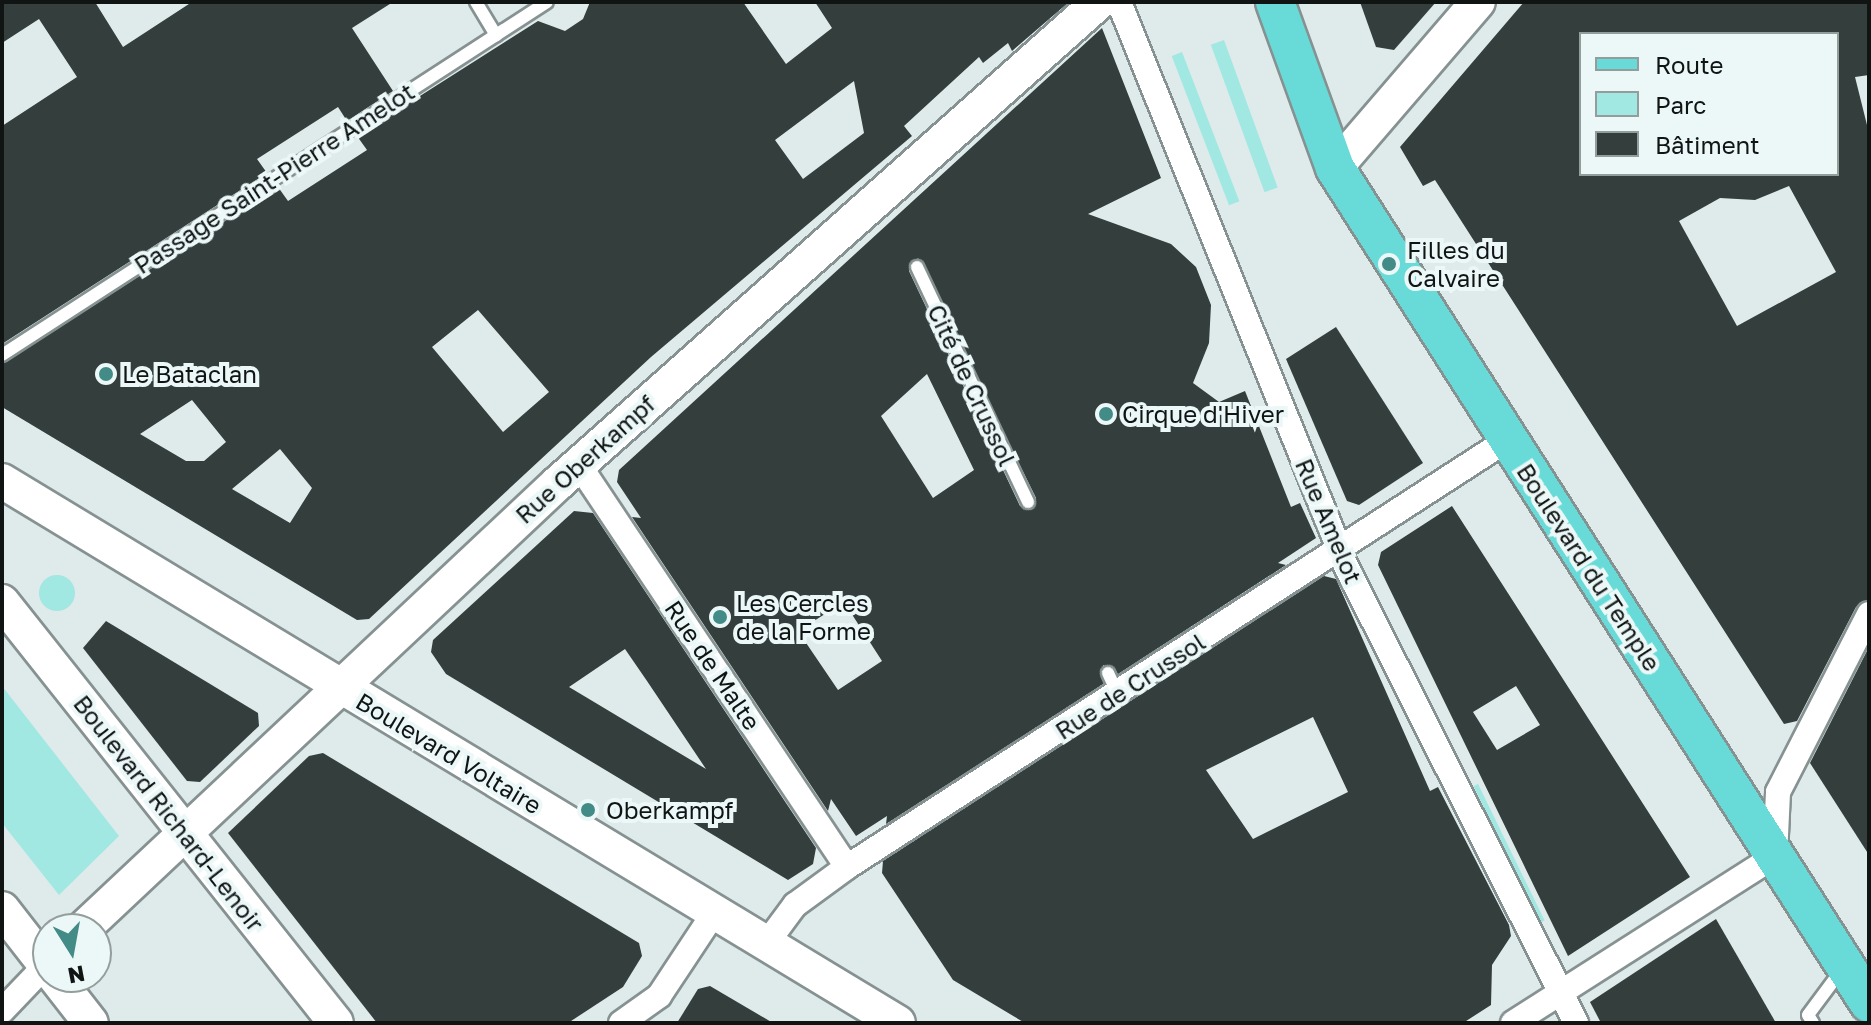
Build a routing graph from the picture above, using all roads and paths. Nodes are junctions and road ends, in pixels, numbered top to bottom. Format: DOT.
graph roads {
  1 [pos="476,2"];
  2 [pos="547,2"];
  3 [pos="1099,2"];
  4 [pos="1119,2"];
  5 [pos="1275,2"];
  6 [pos="1478,2"];
  7 [pos="496,35"];
  8 [pos="1335,168"];
  9 [pos="917,267"];
  10 [pos="2,355"];
  11 [pos="1507,440"];
  12 [pos="579,465"];
  13 [pos="2,481"];
  14 [pos="1028,502"];
  15 [pos="1343,547"];
  16 [pos="2,602"];
  17 [pos="1869,614"];
  18 [pos="339,687"];
  19 [pos="184,832"];
  20 [pos="1775,856"];
  21 [pos="847,867"];
  22 [pos="2,909"];
  23 [pos="100,913"];
  24 [pos="714,913"];
  25 [pos="766,944"];
  26 [pos="32,947"];
  27 [pos="1845,966"];
  28 [pos="32,984"];
  29 [pos="1561,992"];
  30 [pos="68,993"];
  31 [pos="1869,1003"];
  32 [pos="2,1011"];
  33 [pos="649,1016"];
  34 [pos="91,1023"];
  35 [pos="336,1023"];
  36 [pos="621,1023"];
  37 [pos="898,1023"];
  38 [pos="1513,1023"];
  39 [pos="1576,1023"];
  40 [pos="1813,1023"];
  1 -- 7 [label="lane"];
  2 -- 7 [label="lane, Passage Saint-Pierre Amelot"];
  3 -- 12 [label="street, Rue Oberkampf"];
  4 -- 15 [label="street, Rue Amelot"];
  5 -- 8 [label="main road, Boulevard du Temple"];
  6 -- 8 [label="street"];
  7 -- 10 [label="lane, Passage Saint-Pierre Amelot"];
  8 -- 11 [label="main road, Boulevard du Temple"];
  9 -- 14 [label="lane, Cité de Crussol"];
  11 -- 15 [label="street, Rue de Crussol"];
  11 -- 20 [label="main road, Boulevard du Temple"];
  12 -- 18 [label="street, Rue Oberkampf"];
  12 -- 21 [label="street, Rue de Malte"];
  13 -- 18 [label="street, Boulevard Voltaire"];
  15 -- 21 [label="street, Rue de Crussol"];
  15 -- 29 [label="street, Rue Amelot"];
  16 -- 19 [label="street, Boulevard Richard-Lenoir"];
  17 -- 20 [label="street"];
  18 -- 19 [label="street, Rue Oberkampf"];
  18 -- 24 [label="street, Boulevard Voltaire"];
  19 -- 23 [label="street, Rue Oberkampf"];
  19 -- 35 [label="street, Boulevard Richard-Lenoir"];
  20 -- 27 [label="main road, Boulevard du Temple"];
  20 -- 29 [label="street"];
  21 -- 25 [label="street, Rue de Crussol"];
  22 -- 26 [label="street"];
  24 -- 25 [label="street, Boulevard Voltaire"];
  24 -- 33 [label="street"];
  25 -- 37 [label="street, Boulevard Voltaire"];
  27 -- 31 [label="main road, Boulevard du Temple"];
  27 -- 40 [label="lane"];
  28 -- 32 [label="street"];
  29 -- 38 [label="street"];
  29 -- 39 [label="street, Rue Amelot"];
  30 -- 34 [label="street"];
  33 -- 36 [label="street"];
}
